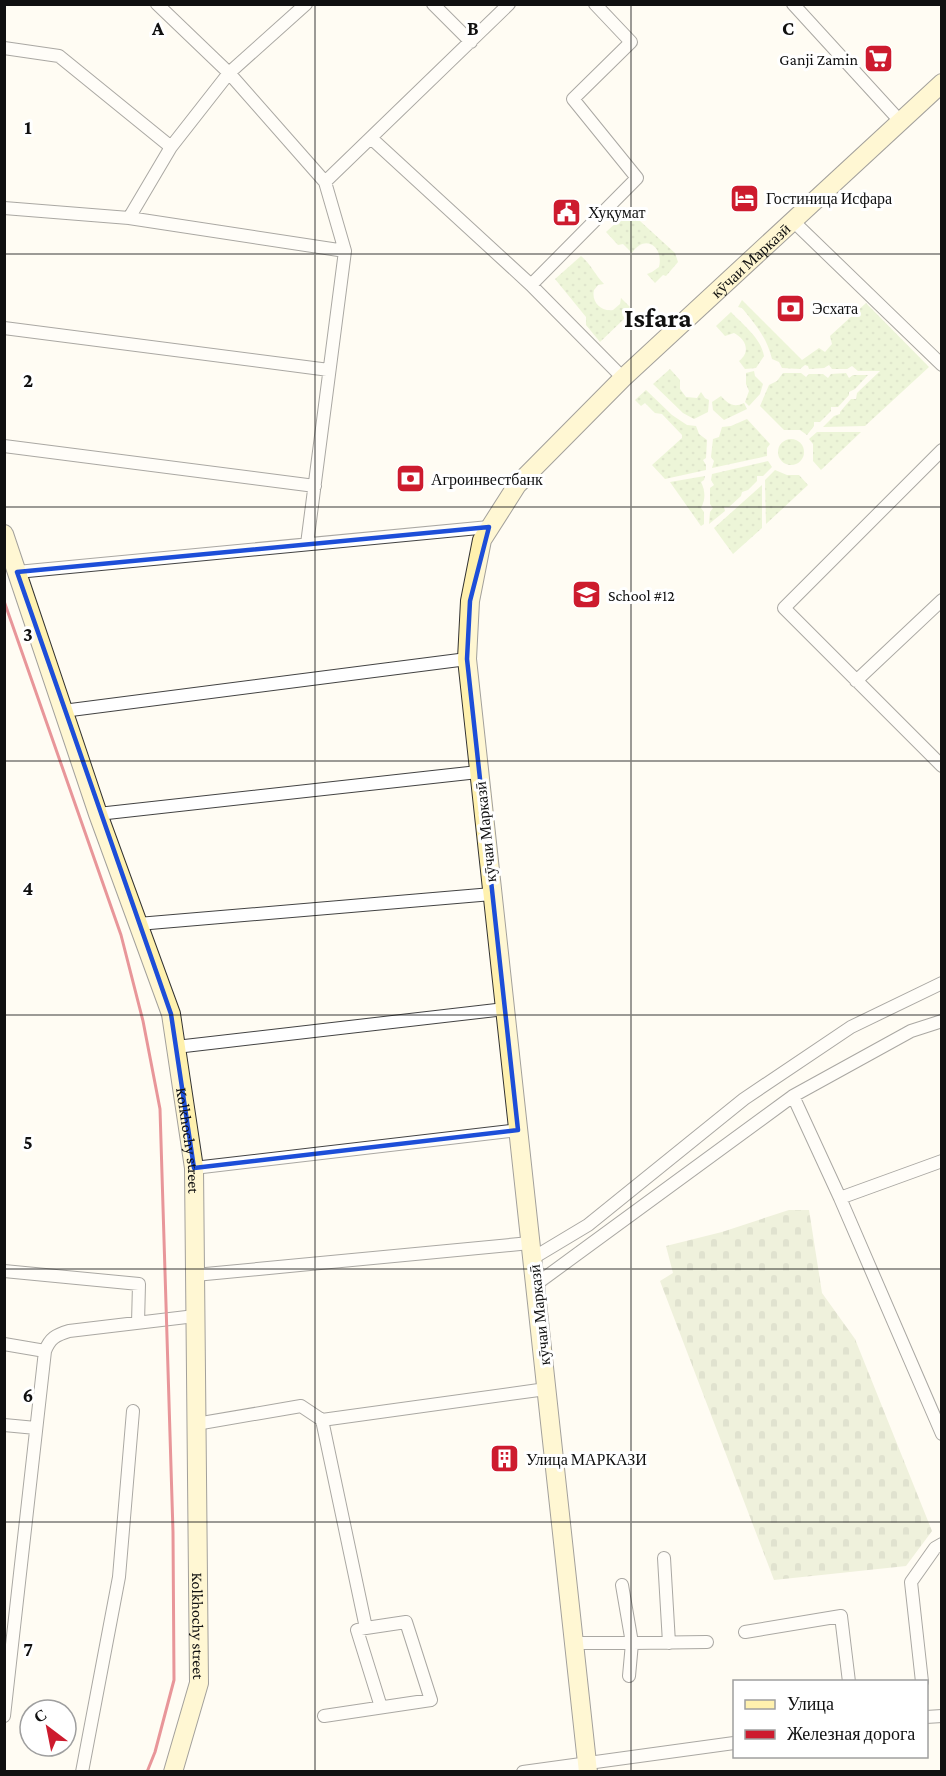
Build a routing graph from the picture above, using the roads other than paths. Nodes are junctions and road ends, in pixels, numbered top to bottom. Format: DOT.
graph roads {
  1 [pos="157,4"];
  2 [pos="306,4"];
  3 [pos="433,4"];
  4 [pos="509,4"];
  5 [pos="596,4"];
  6 [pos="793,4"];
  7 [pos="471,42"];
  8 [pos="4,48"];
  9 [pos="229,73"];
  10 [pos="942,83"];
  11 [pos="900,121"];
  12 [pos="371,138"];
  13 [pos="171,147"];
  14 [pos="325,182"];
  15 [pos="4,208"];
  16 [pos="129,218"];
  17 [pos="793,220"];
  18 [pos="345,251"];
  19 [pos="531,285"];
  20 [pos="4,328"];
  21 [pos="942,365"];
  22 [pos="329,370"];
  23 [pos="623,378"];
  24 [pos="4,446"];
  25 [pos="942,450"];
  26 [pos="315,486"];
  27 [pos="489,527"];
  28 [pos="4,534"];
  29 [pos="307,544"];
  30 [pos="17,572"];
  31 [pos="942,600"];
  32 [pos="467,659"];
  33 [pos="856,681"];
  34 [pos="63,711"];
  35 [pos="941,765"];
  36 [pos="478,772"];
  37 [pos="98,814"];
  38 [pos="492,894"];
  39 [pos="138,924"];
  40 [pos="942,983"];
  41 [pos="505,1009"];
  42 [pos="942,1021"];
  43 [pos="176,1047"];
  44 [pos="793,1096"];
  45 [pos="518,1130"];
  46 [pos="942,1161"];
  47 [pos="194,1168"];
  48 [pos="840,1198"];
  49 [pos="532,1251"];
  50 [pos="4,1271"];
  51 [pos="195,1275"];
  52 [pos="535,1285"];
  53 [pos="195,1316"];
  54 [pos="138,1323"];
  55 [pos="4,1344"];
  56 [pos="45,1351"];
  57 [pos="546,1389"];
  58 [pos="133,1411"];
  59 [pos="322,1420"];
  60 [pos="196,1424"];
  61 [pos="4,1425"];
  62 [pos="36,1428"];
  63 [pos="942,1434"];
  64 [pos="942,1544"];
  65 [pos="664,1558"];
  66 [pos="622,1585"];
  67 [pos="366,1628"];
  68 [pos="745,1632"];
  69 [pos="707,1642"];
  70 [pos="574,1643"];
  71 [pos="632,1643"];
  72 [pos="669,1643"];
  73 [pos="629,1676"];
  74 [pos="849,1680"];
  75 [pos="922,1680"];
  76 [pos="381,1707"];
  77 [pos="4,1716"];
  78 [pos="324,1716"];
  79 [pos="733,1743"];
  80 [pos="587,1767"];
  81 [pos="82,1772"];
  82 [pos="173,1772"];
  83 [pos="523,1772"];
  1 -- 9 [label="street"];
  2 -- 9 [label="street"];
  3 -- 7 [label="street"];
  4 -- 7 [label="street"];
  5 -- 19 [label="street"];
  6 -- 11 [label="street"];
  7 -- 12 [label="street"];
  8 -- 13 [label="street"];
  9 -- 13 [label="street"];
  9 -- 14 [label="street"];
  10 -- 11 [label="main road, кӯчаи Марказӣ"];
  11 -- 17 [label="main road, кӯчаи Марказӣ"];
  12 -- 14 [label="street"];
  12 -- 19 [label="street"];
  13 -- 16 [label="street"];
  14 -- 18 [label="street"];
  15 -- 16 [label="street"];
  16 -- 18 [label="street"];
  17 -- 21 [label="street"];
  17 -- 23 [label="main road, кӯчаи Марказӣ"];
  18 -- 22 [label="street"];
  19 -- 23 [label="street"];
  20 -- 22 [label="street"];
  22 -- 26 [label="street"];
  23 -- 27 [label="main road, кӯчаи Марказӣ"];
  24 -- 26 [label="street"];
  25 -- 33 [label="street"];
  26 -- 29 [label="street"];
  27 -- 29 [label="street"];
  27 -- 32 [label="main road, кӯчаи Марказӣ"];
  28 -- 30 [label="main road, Kolkhochy street"];
  29 -- 30 [label="street"];
  30 -- 34 [label="main road, Kolkhochy street"];
  31 -- 33 [label="street"];
  32 -- 34 [label="street"];
  32 -- 36 [label="main road, кӯчаи Марказӣ"];
  33 -- 35 [label="street"];
  34 -- 37 [label="main road, Kolkhochy street"];
  36 -- 37 [label="street"];
  36 -- 38 [label="main road, кӯчаи Марказӣ"];
  37 -- 39 [label="main road, Kolkhochy street"];
  38 -- 39 [label="street"];
  38 -- 41 [label="main road, кӯчаи Марказӣ"];
  39 -- 43 [label="main road, Kolkhochy street"];
  40 -- 49 [label="street"];
  41 -- 43 [label="street"];
  41 -- 45 [label="main road, кӯчаи Марказӣ"];
  42 -- 44 [label="street"];
  43 -- 47 [label="main road, Kolkhochy street"];
  44 -- 48 [label="street"];
  44 -- 52 [label="street"];
  45 -- 47 [label="street"];
  45 -- 49 [label="main road, кӯчаи Марказӣ"];
  46 -- 48 [label="street"];
  47 -- 51 [label="main road, Kolkhochy street"];
  48 -- 63 [label="street"];
  49 -- 51 [label="street"];
  49 -- 52 [label="main road, кӯчаи Марказӣ"];
  50 -- 54 [label="street"];
  51 -- 53 [label="main road, Kolkhochy street"];
  52 -- 57 [label="main road, кӯчаи Марказӣ"];
  53 -- 54 [label="street"];
  53 -- 60 [label="main road, Kolkhochy street"];
  54 -- 56 [label="street"];
  55 -- 56 [label="street"];
  56 -- 62 [label="street"];
  57 -- 59 [label="street"];
  57 -- 70 [label="main road, кӯчаи Марказӣ"];
  58 -- 81 [label="street"];
  59 -- 60 [label="street"];
  59 -- 67 [label="street"];
  60 -- 82 [label="main road, Kolkhochy street"];
  61 -- 62 [label="street"];
  62 -- 77 [label="street"];
  64 -- 75 [label="street"];
  65 -- 72 [label="street"];
  66 -- 71 [label="street"];
  67 -- 76 [label="street"];
  67 -- 76 [label="street"];
  68 -- 74 [label="street"];
  69 -- 72 [label="street"];
  70 -- 71 [label="street"];
  70 -- 80 [label="main road, кӯчаи Марказӣ"];
  71 -- 72 [label="street"];
  71 -- 73 [label="street"];
  76 -- 78 [label="street"];
  79 -- 80 [label="street"];
  80 -- 83 [label="street"];
}
